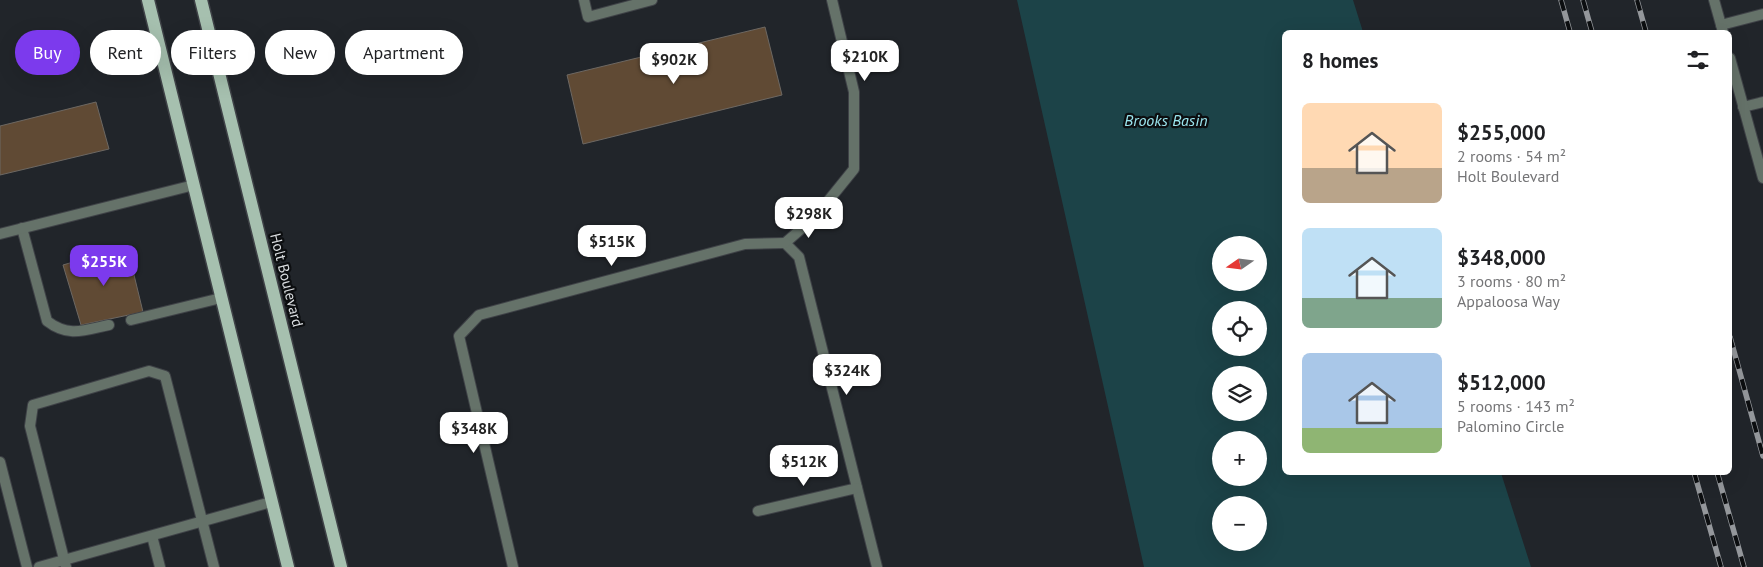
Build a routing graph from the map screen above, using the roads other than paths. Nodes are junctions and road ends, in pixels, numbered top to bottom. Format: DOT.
graph roads {
  1 [pos="148,0"];
  2 [pos="201,0"];
  3 [pos="584,0"];
  4 [pos="652,0"];
  5 [pos="832,0"];
  6 [pos="1714,0"];
  7 [pos="1763,14"];
  8 [pos="1722,29"];
  9 [pos="1732,65"];
  10 [pos="1763,102"];
  11 [pos="1744,107"];
  12 [pos="1763,178"];
  13 [pos="194,185"];
  14 [pos="22,228"];
  15 [pos="0,234"];
  16 [pos="785,243"];
  17 [pos="221,298"];
  18 [pos="131,320"];
  19 [pos="109,325"];
  20 [pos="0,462"];
  21 [pos="857,488"];
  22 [pos="272,502"];
  23 [pos="758,512"];
  24 [pos="203,521"];
  25 [pos="152,536"];
  26 [pos="66,563"];
  27 [pos="27,567"];
  28 [pos="39,567"];
  29 [pos="160,567"];
  30 [pos="214,567"];
  31 [pos="288,567"];
  32 [pos="341,567"];
  33 [pos="513,567"];
  34 [pos="877,567"];
  1 -- 13 [label="main road"];
  2 -- 32 [label="main road, Holt Boulevard"];
  3 -- 4 [label="street"];
  5 -- 16 [label="street"];
  6 -- 8 [label="street"];
  7 -- 8 [label="street"];
  9 -- 11 [label="street"];
  10 -- 11 [label="street"];
  11 -- 12 [label="street"];
  13 -- 14 [label="street"];
  13 -- 17 [label="main road"];
  14 -- 15 [label="street"];
  14 -- 19 [label="street"];
  16 -- 21 [label="street"];
  16 -- 33 [label="street"];
  17 -- 18 [label="street"];
  17 -- 22 [label="main road"];
  20 -- 27 [label="street"];
  21 -- 23 [label="street"];
  21 -- 34 [label="street"];
  22 -- 24 [label="street"];
  22 -- 31 [label="main road"];
  24 -- 25 [label="street"];
  24 -- 26 [label="street"];
  24 -- 30 [label="street"];
  25 -- 26 [label="street"];
  25 -- 29 [label="street"];
  26 -- 28 [label="street"];
}
